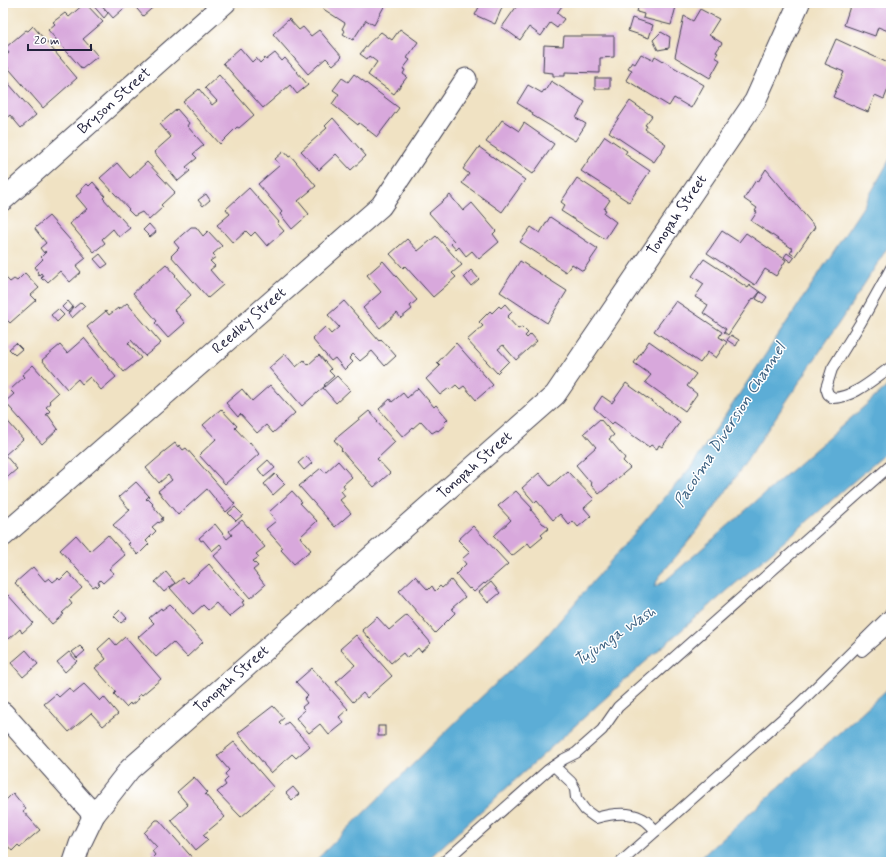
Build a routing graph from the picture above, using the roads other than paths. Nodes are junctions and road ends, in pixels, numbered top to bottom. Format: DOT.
graph roads {
  1 [pos="225,3"];
  2 [pos="799,3"];
  3 [pos="466,79"];
  4 [pos="3,200"];
  5 [pos="891,268"];
  6 [pos="891,367"];
  7 [pos="891,464"];
  8 [pos="3,536"];
  9 [pos="891,613"];
  10 [pos="891,626"];
  11 [pos="798,705"];
  12 [pos="3,712"];
  13 [pos="554,766"];
  14 [pos="94,814"];
  15 [pos="656,831"];
  16 [pos="74,862"];
  17 [pos="444,862"];
  18 [pos="620,862"];
  1 -- 4 [label="street, Bryson Street"];
  2 -- 14 [label="street, Tonopah Street"];
  3 -- 8 [label="street, Reedley Street"];
  5 -- 6 [label="lane"];
  7 -- 13 [label="lane"];
  9 -- 11 [label="lane"];
  10 -- 11 [label="lane"];
  11 -- 15 [label="lane"];
  12 -- 14 [label="street"];
  13 -- 15 [label="lane"];
  13 -- 17 [label="lane"];
  14 -- 16 [label="street, Tonopah Street"];
  15 -- 18 [label="lane"];
}
